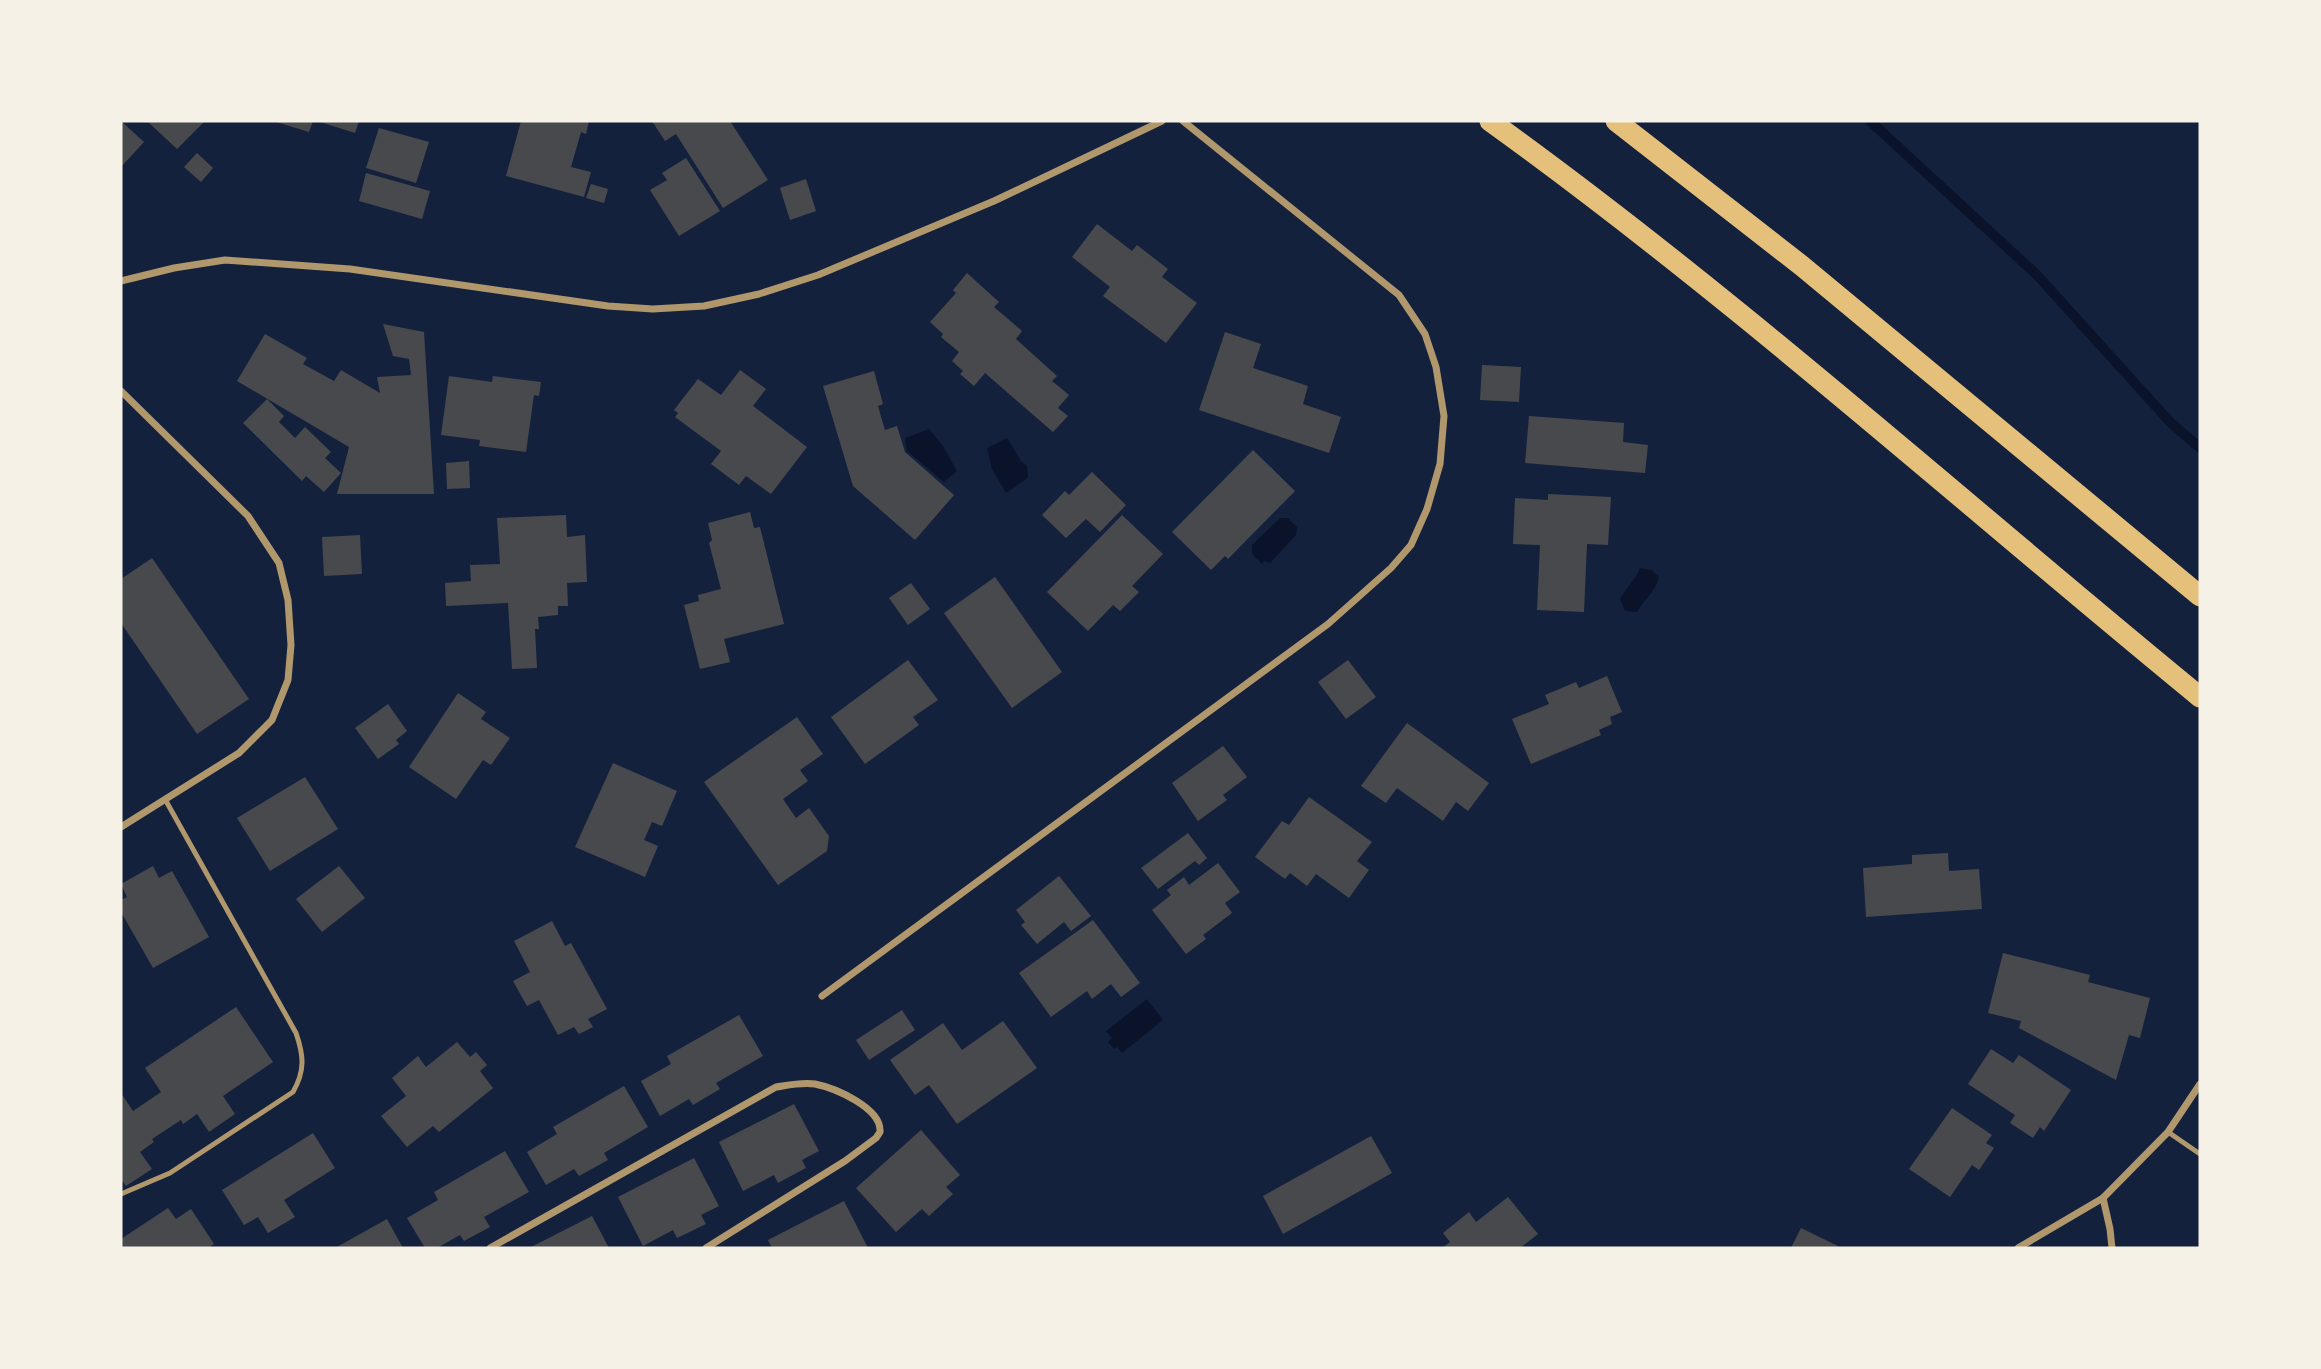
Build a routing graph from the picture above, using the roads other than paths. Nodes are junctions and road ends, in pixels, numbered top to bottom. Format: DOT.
graph roads {
  1 [pos="1162,121"];
  2 [pos="1183,121"];
  3 [pos="1490,121"];
  4 [pos="1616,121"];
  5 [pos="121,281"];
  6 [pos="121,391"];
  7 [pos="2200,596"];
  8 [pos="2200,696"];
  9 [pos="166,801"];
  10 [pos="121,827"];
  11 [pos="822,996"];
  12 [pos="2200,1084"];
  13 [pos="2168,1132"];
  14 [pos="2200,1154"];
  15 [pos="121,1194"];
  16 [pos="2103,1198"];
  17 [pos="490,1248"];
  18 [pos="706,1248"];
  19 [pos="2018,1248"];
  20 [pos="2112,1248"];
  1 -- 5 [label="street"];
  2 -- 11 [label="street"];
  3 -- 8 [label="highway"];
  4 -- 7 [label="highway"];
  6 -- 9 [label="street"];
  9 -- 10 [label="street"];
  9 -- 15 [label="lane"];
  12 -- 13 [label="street"];
  13 -- 14 [label="lane"];
  13 -- 16 [label="street"];
  16 -- 19 [label="street"];
  16 -- 20 [label="street"];
  17 -- 18 [label="street"];
}
